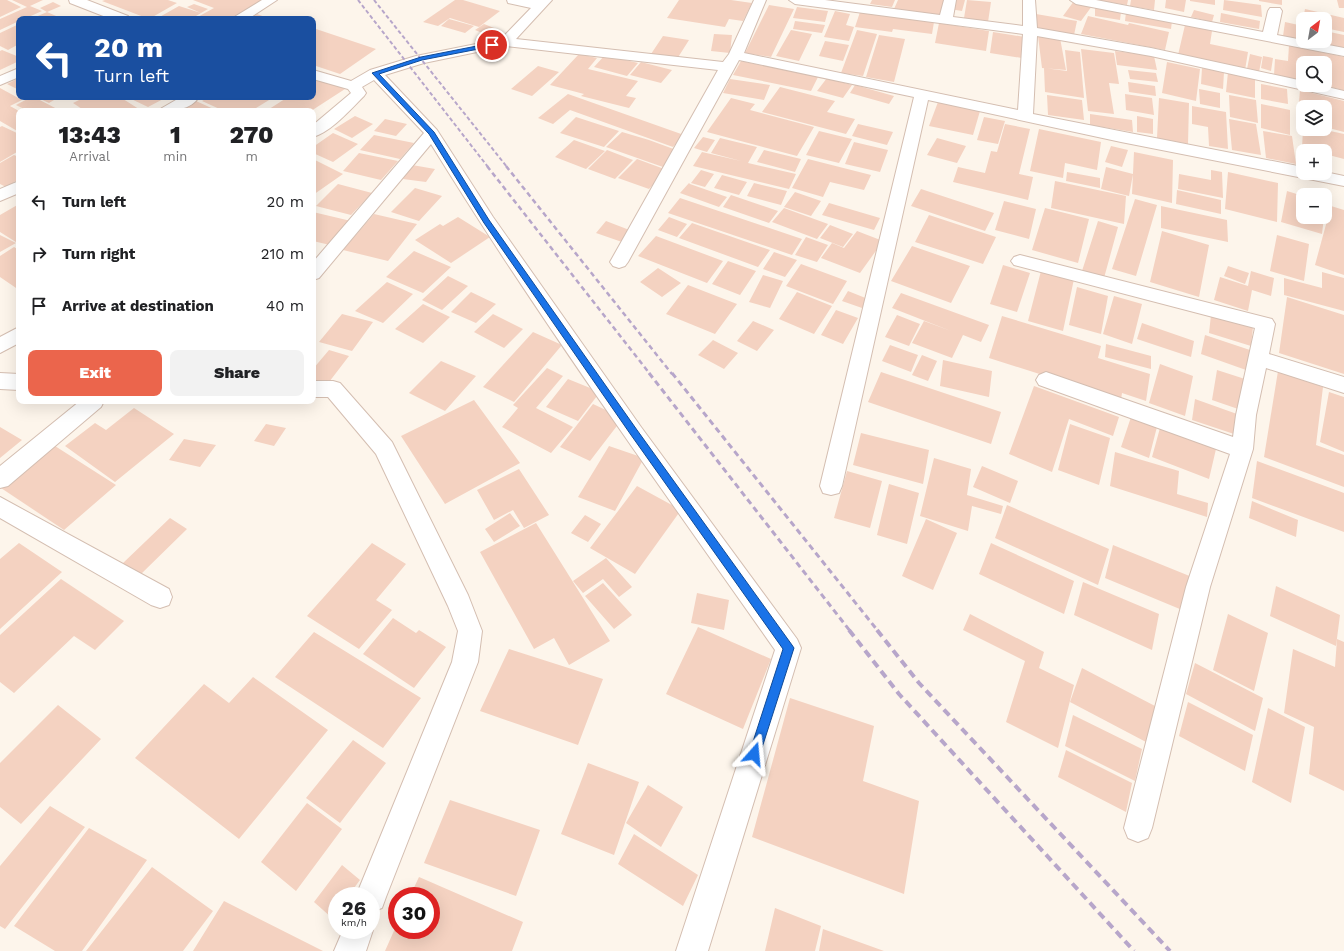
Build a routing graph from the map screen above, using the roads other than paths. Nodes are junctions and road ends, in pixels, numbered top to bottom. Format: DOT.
graph roads {
  1 [pos="76,0"];
  2 [pos="271,0"];
  3 [pos="513,0"];
  4 [pos="760,0"];
  5 [pos="795,0"];
  6 [pos="950,0"];
  7 [pos="1029,0"];
  8 [pos="1076,0"];
  9 [pos="93,2"];
  10 [pos="544,3"];
  11 [pos="861,4"];
  12 [pos="1274,11"];
  13 [pos="118,16"];
  14 [pos="243,16"];
  15 [pos="946,20"];
  16 [pos="1030,31"];
  17 [pos="1269,38"];
  18 [pos="506,42"];
  19 [pos="1344,52"];
  20 [pos="732,61"];
  21 [pos="16,73"];
  22 [pos="375,73"];
  23 [pos="316,75"];
  24 [pos="0,81"];
  25 [pos="353,86"];
  26 [pos="922,94"];
  27 [pos="1344,95"];
  28 [pos="187,100"];
  29 [pos="172,108"];
  30 [pos="1026,117"];
  31 [pos="316,130"];
  32 [pos="432,133"];
  33 [pos="1296,171"];
  34 [pos="1332,178"];
  35 [pos="1344,181"];
  36 [pos="16,188"];
  37 [pos="0,196"];
  38 [pos="1020,261"];
  39 [pos="619,262"];
  40 [pos="316,270"];
  41 [pos="16,336"];
  42 [pos="0,346"];
  43 [pos="1258,358"];
  44 [pos="1046,380"];
  45 [pos="0,381"];
  46 [pos="16,382"];
  47 [pos="1344,385"];
  48 [pos="316,389"];
  49 [pos="90,404"];
  50 [pos="1242,449"];
  51 [pos="0,479"];
  52 [pos="831,486"];
  53 [pos="0,507"];
  54 [pos="160,597"];
  55 [pos="1138,828"];
  56 [pos="375,887"];
  57 [pos="355,939"];
  58 [pos="350,951"];
  59 [pos="692,951"];
  1 -- 9 [label="street"];
  2 -- 14 [label="street"];
  3 -- 10 [label="street"];
  4 -- 20 [label="street"];
  5 -- 11 [label="street"];
  6 -- 15 [label="street"];
  7 -- 16 [label="street"];
  8 -- 17 [label="street"];
  9 -- 13 [label="street"];
  10 -- 18 [label="street"];
  11 -- 15 [label="street"];
  12 -- 17 [label="street"];
  15 -- 16 [label="street"];
  16 -- 27 [label="street"];
  16 -- 30 [label="street"];
  17 -- 19 [label="street"];
  18 -- 20 [label="street"];
  18 -- 22 [label="street"];
  20 -- 26 [label="street"];
  20 -- 39 [label="street"];
  21 -- 24 [label="street"];
  22 -- 25 [label="street"];
  22 -- 32 [label="street"];
  23 -- 25 [label="street"];
  25 -- 31 [label="street"];
  26 -- 30 [label="street"];
  26 -- 52 [label="street"];
  28 -- 29 [label="street"];
  30 -- 33 [label="street"];
  32 -- 40 [label="street"];
  32 -- 59 [label="street"];
  34 -- 35 [label="street"];
  36 -- 37 [label="street"];
  38 -- 43 [label="street"];
  41 -- 42 [label="street"];
  43 -- 47 [label="street"];
  43 -- 50 [label="street"];
  44 -- 50 [label="street"];
  45 -- 46 [label="street"];
  48 -- 56 [label="street"];
  49 -- 51 [label="street"];
  50 -- 55 [label="street"];
  53 -- 54 [label="street"];
  57 -- 58 [label="street"];
}
